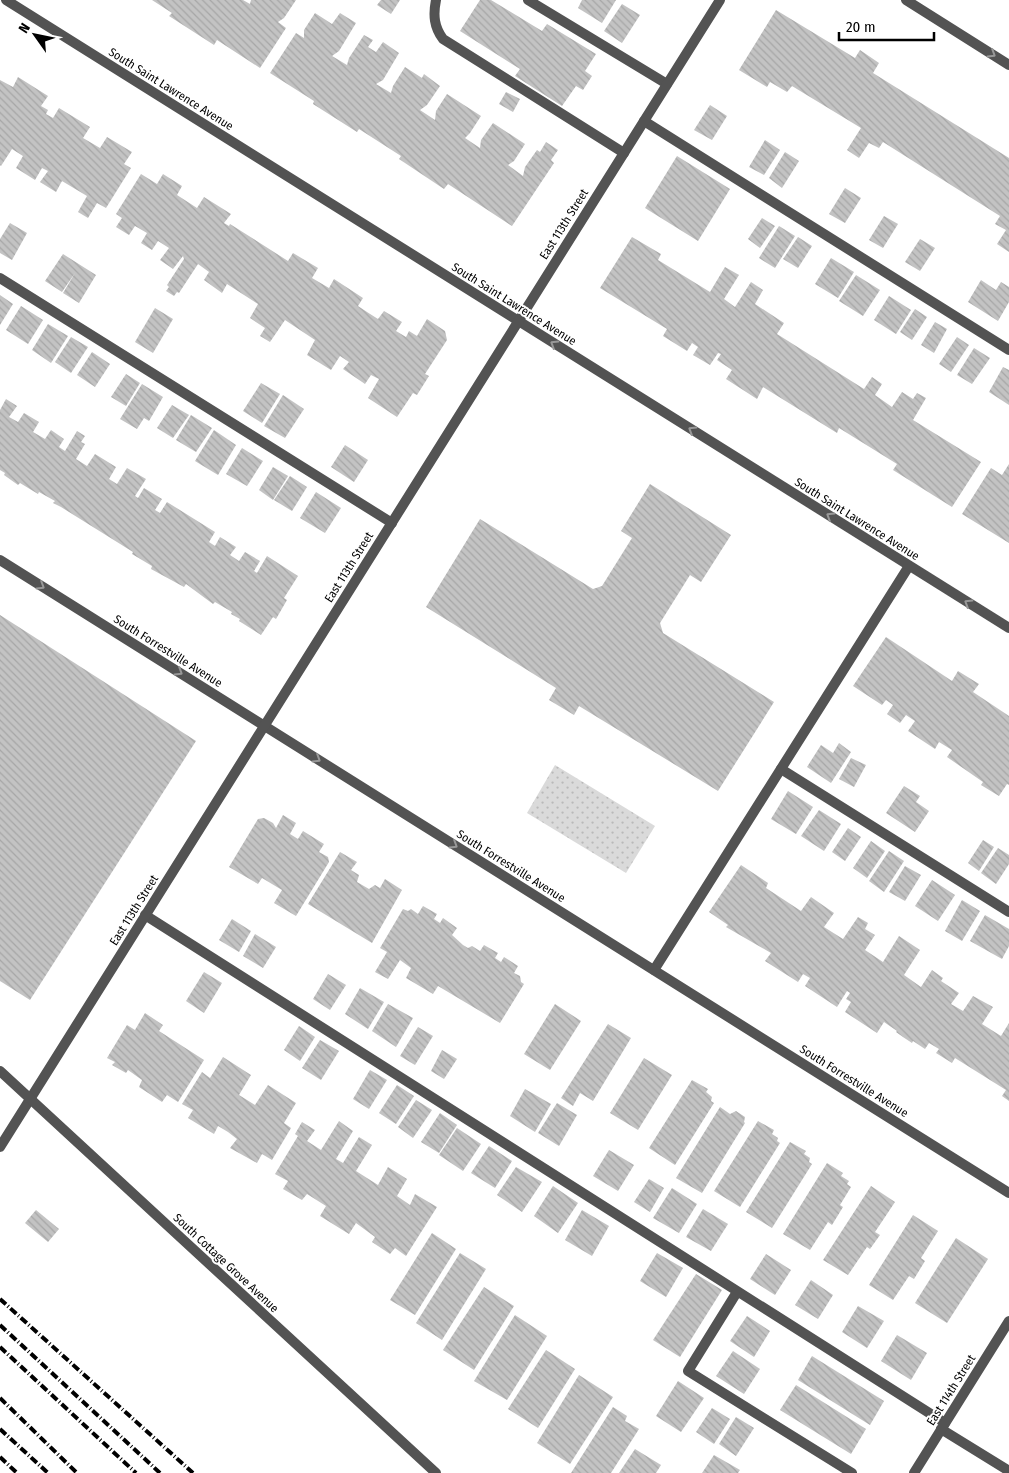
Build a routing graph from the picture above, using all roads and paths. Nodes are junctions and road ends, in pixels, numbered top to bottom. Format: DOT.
graph roads {
  1 [pos="6,0"];
  2 [pos="436,0"];
  3 [pos="528,0"];
  4 [pos="720,0"];
  5 [pos="906,0"];
  6 [pos="1009,65"];
  7 [pos="667,84"];
  8 [pos="644,121"];
  9 [pos="624,153"];
  10 [pos="0,278"];
  11 [pos="518,321"];
  12 [pos="1009,350"];
  13 [pos="392,523"];
  14 [pos="0,560"];
  15 [pos="908,566"];
  16 [pos="1009,628"];
  17 [pos="264,726"];
  18 [pos="781,769"];
  19 [pos="1009,912"];
  20 [pos="145,916"];
  21 [pos="654,970"];
  22 [pos="0,1071"];
  23 [pos="30,1099"];
  24 [pos="0,1147"];
  25 [pos="1009,1193"];
  26 [pos="737,1292"];
  27 [pos="1009,1321"];
  28 [pos="943,1426"];
  29 [pos="1009,1472"];
  30 [pos="436,1473"];
  31 [pos="852,1473"];
  32 [pos="914,1473"];
  1 -- 11 [label="street, South Saint Lawrence Avenue"];
  2 -- 9 [label="street"];
  3 -- 7 [label="street"];
  4 -- 7 [label="street, East 113th Street"];
  5 -- 6 [label="street, one-way"];
  7 -- 8 [label="street, East 113th Street"];
  8 -- 9 [label="street, East 113th Street"];
  8 -- 12 [label="street"];
  9 -- 11 [label="street, East 113th Street"];
  10 -- 13 [label="street"];
  11 -- 13 [label="street, East 113th Street"];
  15 -- 11 [label="street, South Saint Lawrence Avenue, one-way"];
  13 -- 17 [label="street, East 113th Street"];
  14 -- 17 [label="street, South Forrestville Avenue, one-way"];
  16 -- 15 [label="street, South Saint Lawrence Avenue, one-way"];
  15 -- 18 [label="street"];
  17 -- 20 [label="street, East 113th Street"];
  17 -- 21 [label="street, South Forrestville Avenue, one-way"];
  18 -- 19 [label="street"];
  18 -- 21 [label="street"];
  20 -- 23 [label="street, East 113th Street"];
  20 -- 26 [label="street"];
  21 -- 25 [label="street, South Forrestville Avenue"];
  22 -- 23 [label="street, South Cottage Grove Avenue"];
  23 -- 24 [label="street, East 113th Street"];
  23 -- 30 [label="street, South Cottage Grove Avenue"];
  26 -- 28 [label="street"];
  26 -- 31 [label="street"];
  27 -- 28 [label="street, East 114th Street"];
  28 -- 29 [label="street"];
  28 -- 32 [label="street, East 114th Street"];
}
